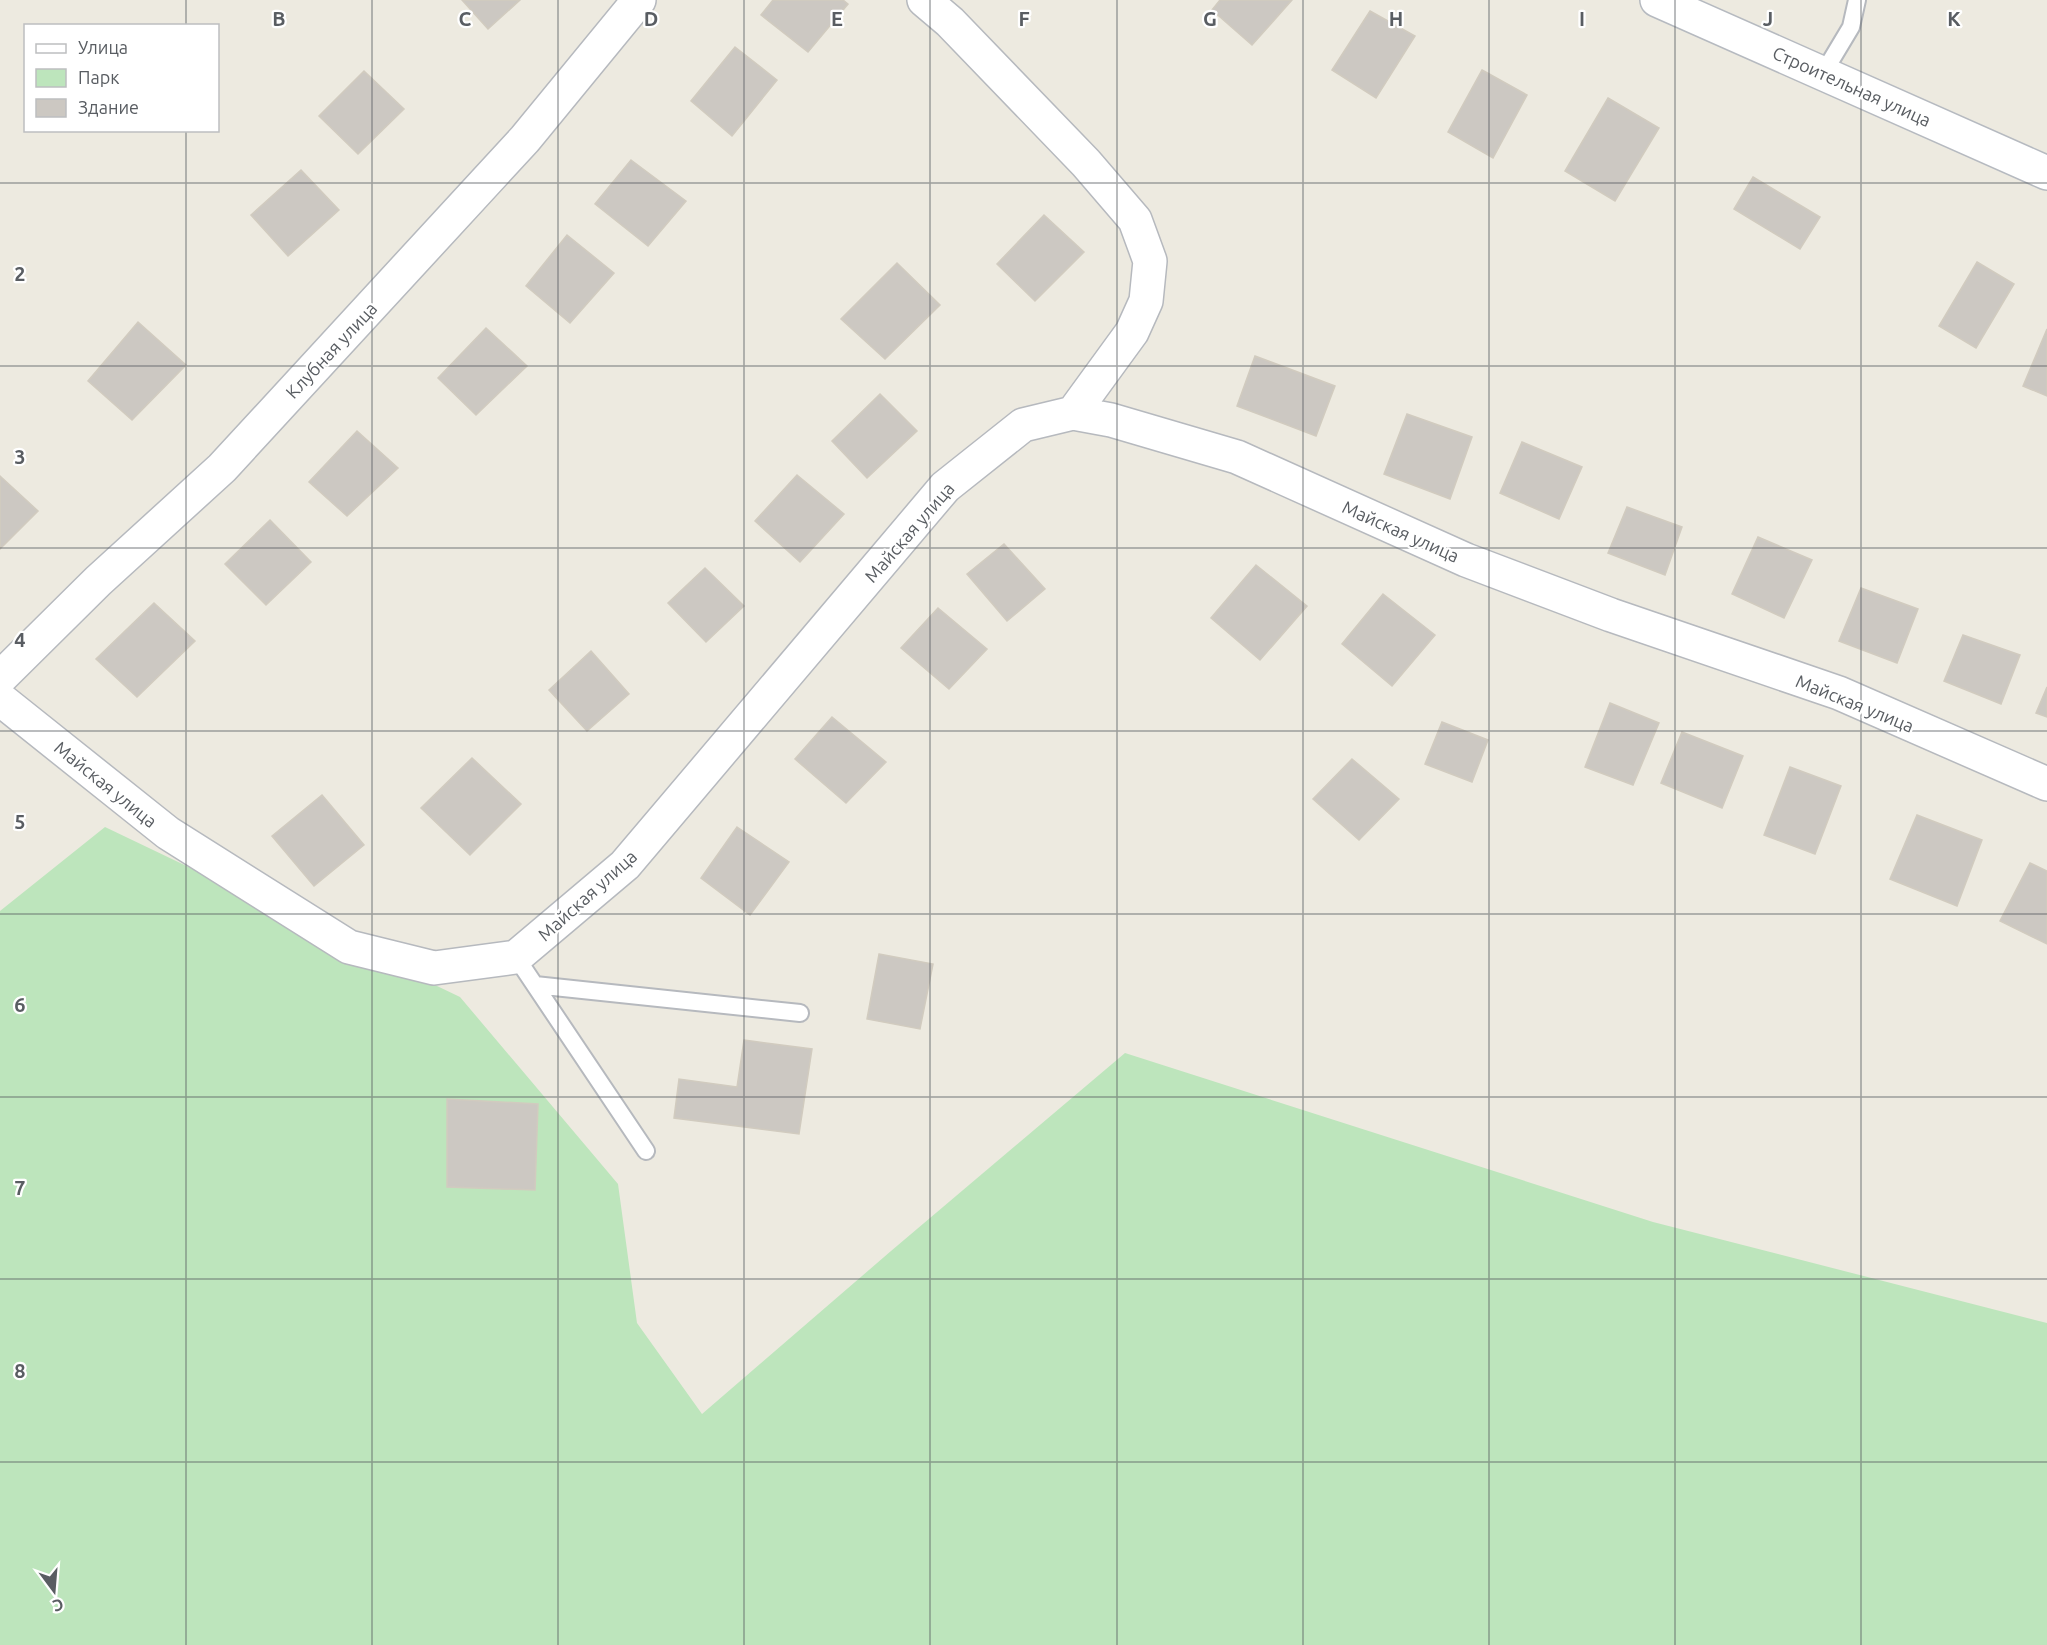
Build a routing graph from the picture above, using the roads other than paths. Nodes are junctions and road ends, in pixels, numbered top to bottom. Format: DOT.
graph roads {
  1 [pos="639,0"];
  2 [pos="924,0"];
  3 [pos="1657,0"];
  4 [pos="1857,0"];
  5 [pos="1824,72"];
  6 [pos="2047,173"];
  7 [pos="1073,413"];
  8 [pos="0,678"];
  9 [pos="0,699"];
  10 [pos="2047,784"];
  11 [pos="516,957"];
  12 [pos="535,985"];
  13 [pos="800,1013"];
  14 [pos="646,1151"];
  1 -- 8 [label="street, Клубная улица"];
  2 -- 7 [label="street"];
  3 -- 5 [label="street, Строительная улица"];
  4 -- 5 [label="lane"];
  5 -- 6 [label="street, Строительная улица"];
  7 -- 10 [label="street, Майская улица"];
  7 -- 11 [label="street, Майская улица"];
  9 -- 11 [label="street, Майская улица"];
  11 -- 12 [label="lane"];
  12 -- 13 [label="lane"];
  12 -- 14 [label="lane"];
}
